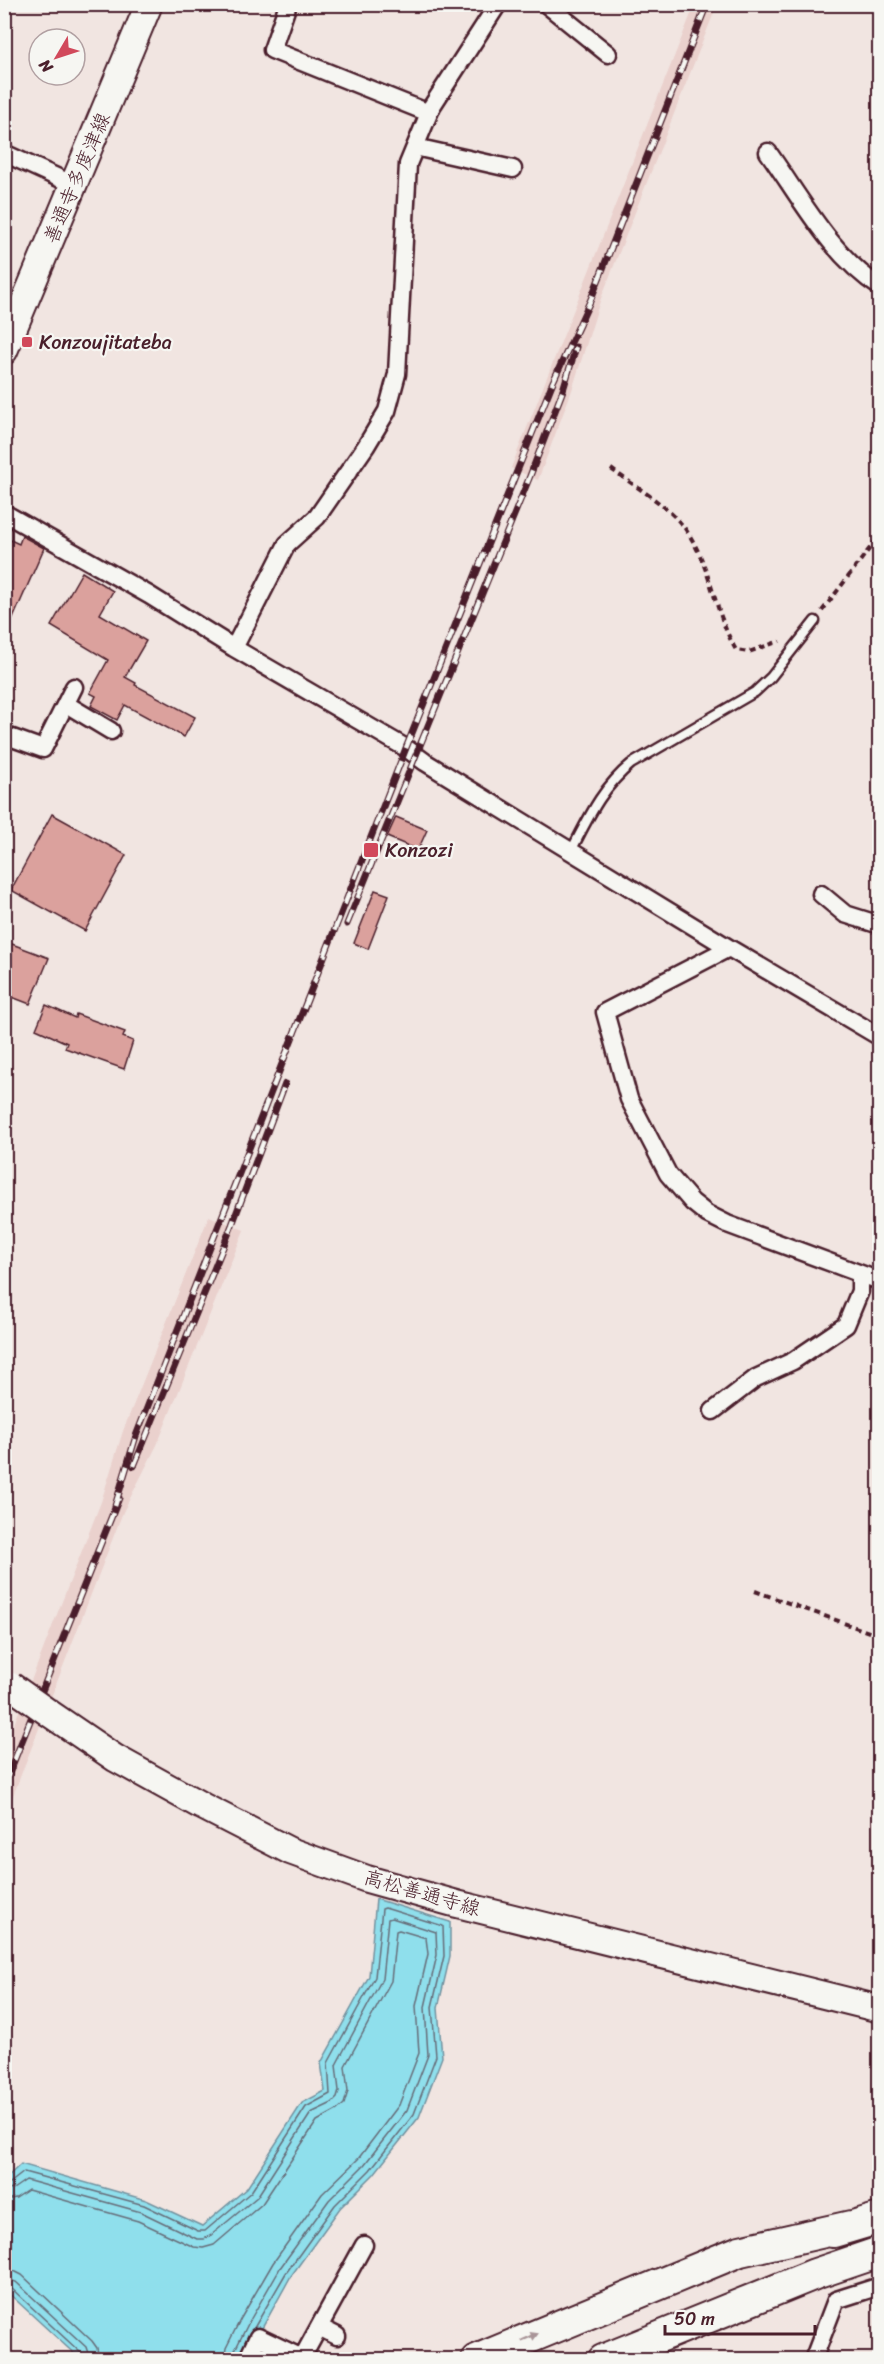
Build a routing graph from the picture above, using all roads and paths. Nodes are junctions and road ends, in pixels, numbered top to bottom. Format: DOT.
graph roads {
  1 [pos="149,4"];
  2 [pos="288,4"];
  3 [pos="498,4"];
  4 [pos="546,4"];
  5 [pos="608,54"];
  6 [pos="429,114"];
  7 [pos="415,147"];
  8 [pos="768,152"];
  9 [pos="4,153"];
  10 [pos="513,169"];
  11 [pos="74,185"];
  12 [pos="879,287"];
  13 [pos="4,351"];
  14 [pos="611,469"];
  15 [pos="4,513"];
  16 [pos="879,535"];
  17 [pos="815,621"];
  18 [pos="234,648"];
  19 [pos="74,687"];
  20 [pos="66,704"];
  21 [pos="111,731"];
  22 [pos="4,735"];
  23 [pos="571,851"];
  24 [pos="821,894"];
  25 [pos="879,925"];
  26 [pos="729,948"];
  27 [pos="879,1037"];
  28 [pos="860,1274"];
  29 [pos="879,1281"];
  30 [pos="713,1411"];
  31 [pos="755,1591"];
  32 [pos="879,1636"];
  33 [pos="8,1683"];
  34 [pos="879,2009"];
  35 [pos="879,2218"];
  36 [pos="851,2226"];
  37 [pos="364,2245"];
  38 [pos="879,2252"];
  39 [pos="879,2258"];
  40 [pos="879,2286"];
  41 [pos="319,2327"];
  42 [pos="337,2336"];
  43 [pos="247,2360"];
  44 [pos="476,2360"];
  45 [pos="529,2360"];
  46 [pos="603,2360"];
  47 [pos="652,2360"];
  48 [pos="813,2360"];
  1 -- 11 [label="main road, 善通寺多度津線"];
  2 -- 6 [label="street"];
  3 -- 6 [label="street"];
  4 -- 5 [label="street"];
  6 -- 7 [label="street"];
  7 -- 10 [label="street"];
  7 -- 18 [label="street"];
  8 -- 12 [label="street"];
  9 -- 11 [label="street"];
  11 -- 13 [label="main road, 善通寺多度津線"];
  14 -- 17 [label="path"];
  15 -- 18 [label="street"];
  16 -- 17 [label="path"];
  17 -- 23 [label="lane"];
  18 -- 23 [label="street"];
  19 -- 20 [label="street"];
  20 -- 21 [label="street"];
  20 -- 22 [label="street"];
  23 -- 26 [label="street"];
  24 -- 25 [label="street"];
  26 -- 27 [label="street"];
  26 -- 28 [label="street"];
  28 -- 29 [label="street"];
  28 -- 30 [label="street"];
  31 -- 32 [label="path"];
  33 -- 34 [label="main road, 高松善通寺線, bridge"];
  35 -- 36 [label="highway"];
  44 -- 36 [label="highway, one-way"];
  36 -- 45 [label="highway"];
  37 -- 41 [label="street"];
  38 -- 46 [label="highway"];
  39 -- 47 [label="highway"];
  40 -- 48 [label="street"];
  41 -- 42 [label="street"];
  41 -- 43 [label="street"];
}
